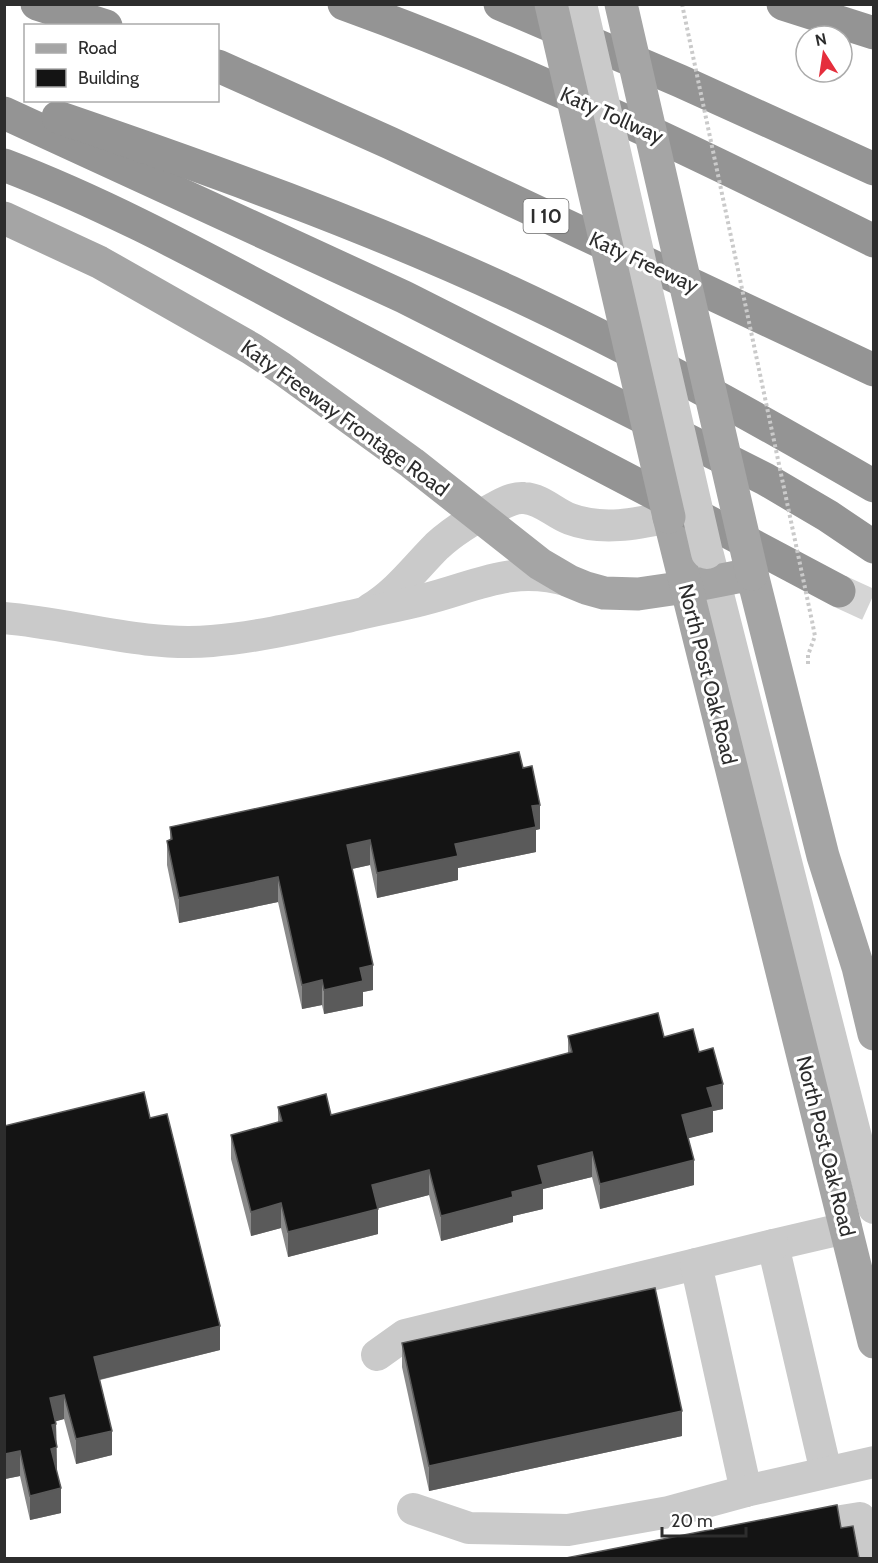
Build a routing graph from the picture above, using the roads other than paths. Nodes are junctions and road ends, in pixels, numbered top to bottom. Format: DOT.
graph roads {
  1 [pos="37,4"];
  2 [pos="344,4"];
  3 [pos="500,4"];
  4 [pos="550,4"];
  5 [pos="581,4"];
  6 [pos="621,4"];
  7 [pos="783,4"];
  8 [pos="100,24"];
  9 [pos="873,33"];
  10 [pos="219,66"];
  11 [pos="4,99"];
  12 [pos="4,113"];
  13 [pos="4,165"];
  14 [pos="873,168"];
  15 [pos="4,218"];
  16 [pos="873,241"];
  17 [pos="873,370"];
  18 [pos="873,486"];
  19 [pos="735,504"];
  20 [pos="479,516"];
  21 [pos="672,522"];
  22 [pos="873,547"];
  23 [pos="702,574"];
  24 [pos="752,574"];
  25 [pos="568,581"];
  26 [pos="839,591"];
  27 [pos="355,615"];
  28 [pos="4,618"];
  29 [pos="873,1034"];
  30 [pos="873,1208"];
  31 [pos="846,1228"];
  32 [pos="773,1245"];
  33 [pos="696,1264"];
  34 [pos="873,1342"];
  35 [pos="377,1355"];
  36 [pos="873,1462"];
  37 [pos="826,1472"];
  38 [pos="746,1491"];
  39 [pos="413,1509"];
  40 [pos="767,1532"];
  41 [pos="869,1558"];
  1 -- 8 [label="highway"];
  2 -- 16 [label="highway, Katy Tollway"];
  3 -- 14 [label="highway"];
  4 -- 21 [label="main road, North Post Oak Road, bridge"];
  5 -- 21 [label="street, bridge"];
  6 -- 19 [label="main road, bridge"];
  7 -- 9 [label="highway"];
  10 -- 17 [label="highway, Katy Freeway / I 10"];
  11 -- 18 [label="highway"];
  12 -- 22 [label="highway"];
  13 -- 26 [label="highway"];
  15 -- 20 [label="main road, Katy Freeway Frontage Road"];
  19 -- 21 [label="street"];
  19 -- 24 [label="main road, bridge"];
  20 -- 21 [label="street"];
  20 -- 25 [label="main road, Katy Freeway Frontage Road"];
  20 -- 27 [label="street"];
  21 -- 23 [label="main road, North Post Oak Road"];
  23 -- 24 [label="main road, Katy Freeway Frontage Road"];
  23 -- 25 [label="main road, Katy Freeway Frontage Road"];
  23 -- 30 [label="street"];
  23 -- 31 [label="main road, North Post Oak Road"];
  24 -- 29 [label="main road"];
  25 -- 27 [label="street"];
  27 -- 28 [label="street"];
  31 -- 32 [label="street"];
  31 -- 34 [label="main road, North Post Oak Road"];
  32 -- 33 [label="street"];
  32 -- 37 [label="street"];
  33 -- 35 [label="street"];
  33 -- 38 [label="street"];
  36 -- 37 [label="street"];
  37 -- 38 [label="street"];
  38 -- 39 [label="street"];
  40 -- 41 [label="street"];
}
